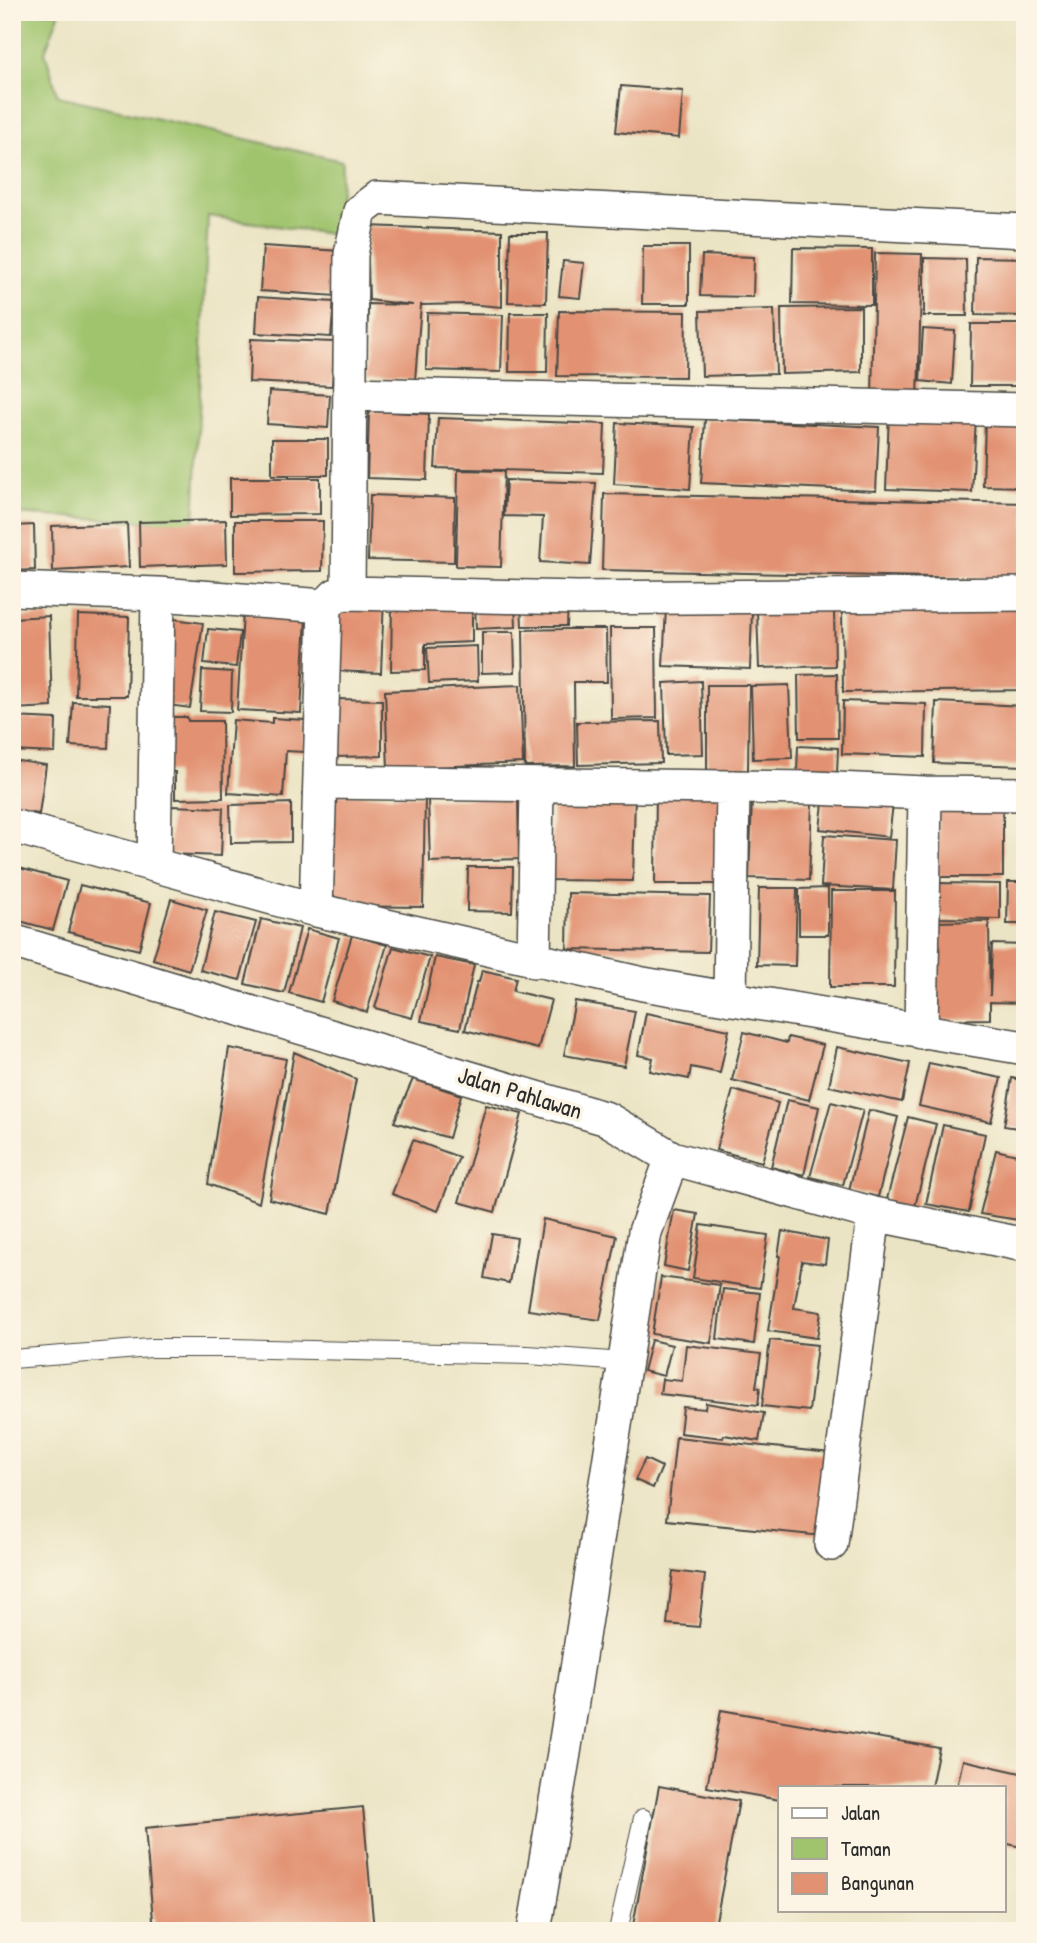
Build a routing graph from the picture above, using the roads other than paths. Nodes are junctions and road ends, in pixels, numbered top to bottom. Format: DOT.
graph roads {
  1 [pos="1025,232"];
  2 [pos="350,394"];
  3 [pos="1025,410"];
  4 [pos="12,589"];
  5 [pos="158,594"];
  6 [pos="1025,594"];
  7 [pos="336,600"];
  8 [pos="320,782"];
  9 [pos="537,786"];
  10 [pos="733,787"];
  11 [pos="925,793"];
  12 [pos="1025,794"];
  13 [pos="12,827"];
  14 [pos="154,865"];
  15 [pos="316,910"];
  16 [pos="12,941"];
  17 [pos="534,961"];
  18 [pos="730,999"];
  19 [pos="921,1032"];
  20 [pos="1025,1048"];
  21 [pos="672,1158"];
  22 [pos="874,1214"];
  23 [pos="1025,1245"];
  24 [pos="12,1359"];
  25 [pos="624,1362"];
  26 [pos="831,1544"];
  27 [pos="643,1818"];
  28 [pos="534,1931"];
  29 [pos="618,1931"];
  1 -- 2 [label="street"];
  2 -- 3 [label="street"];
  2 -- 7 [label="street"];
  4 -- 5 [label="street"];
  5 -- 7 [label="street"];
  5 -- 14 [label="street"];
  6 -- 7 [label="street"];
  7 -- 8 [label="street"];
  8 -- 9 [label="street"];
  8 -- 15 [label="street"];
  9 -- 10 [label="street"];
  9 -- 17 [label="street"];
  10 -- 11 [label="street"];
  10 -- 18 [label="street"];
  11 -- 12 [label="street"];
  11 -- 19 [label="street"];
  13 -- 14 [label="street"];
  14 -- 15 [label="street"];
  15 -- 17 [label="street"];
  16 -- 21 [label="street, Jalan Pahlawan"];
  17 -- 18 [label="street"];
  18 -- 19 [label="street"];
  19 -- 20 [label="street"];
  21 -- 22 [label="street, Jalan Pahlawan"];
  21 -- 25 [label="street"];
  22 -- 23 [label="street, Jalan Pahlawan"];
  22 -- 26 [label="street"];
  24 -- 25 [label="lane"];
  25 -- 28 [label="street"];
  27 -- 29 [label="lane"];
}
